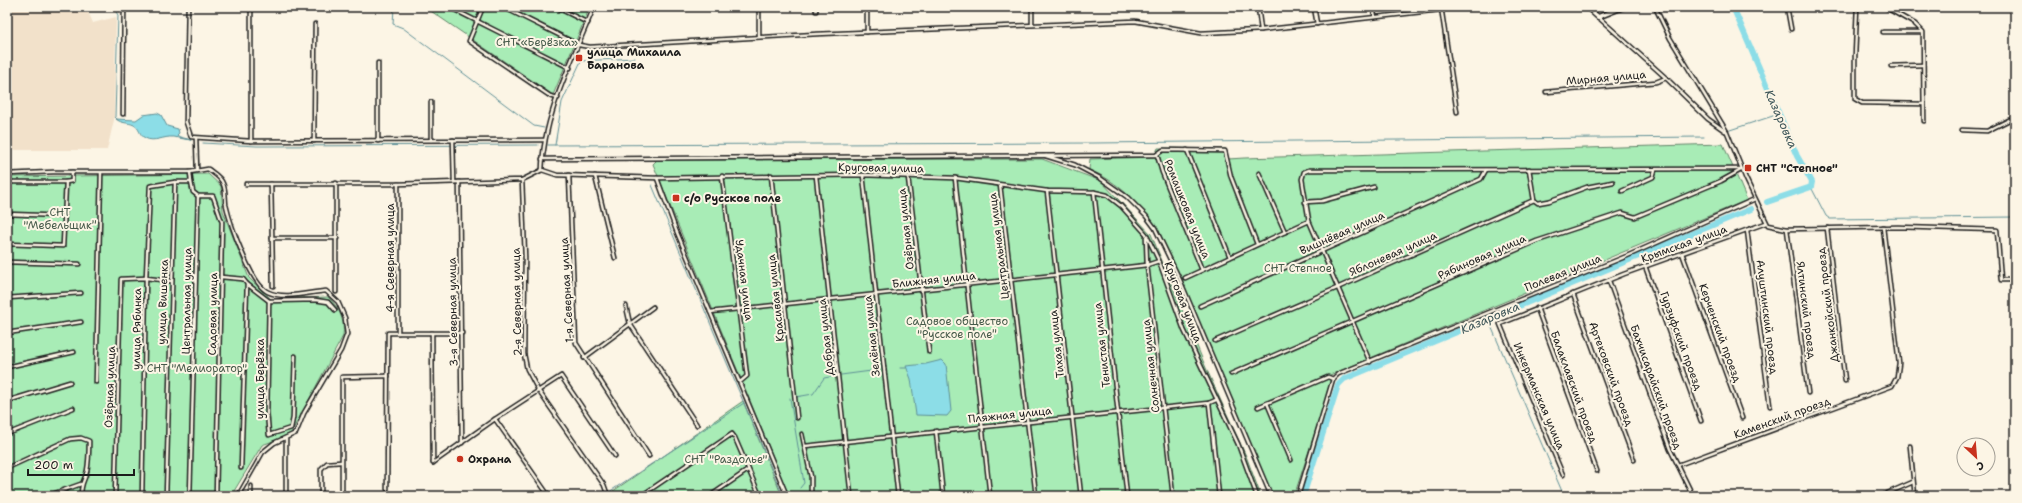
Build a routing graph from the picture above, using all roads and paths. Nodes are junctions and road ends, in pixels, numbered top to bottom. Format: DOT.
graph roads {
  1 [pos="124,7"];
  2 [pos="188,7"];
  3 [pos="252,7"];
  4 [pos="449,7"];
  5 [pos="483,7"];
  6 [pos="503,7"];
  7 [pos="556,7"];
  8 [pos="594,7"];
  9 [pos="759,7"];
  10 [pos="816,7"];
  11 [pos="867,7"];
  12 [pos="1032,7"];
  13 [pos="1258,7"];
  14 [pos="1314,7"];
  15 [pos="1373,7"];
  16 [pos="1466,7"];
  17 [pos="1587,7"];
  18 [pos="1623,7"];
  19 [pos="1655,7"];
  20 [pos="1787,7"];
  21 [pos="1857,7"];
  22 [pos="1885,7"];
  23 [pos="1441,8"];
  24 [pos="816,11"];
  25 [pos="1598,17"];
  26 [pos="1375,18"];
  27 [pos="476,20"];
  28 [pos="588,23"];
  29 [pos="315,24"];
  30 [pos="1032,24"];
  31 [pos="1317,24"];
  32 [pos="1791,29"];
  33 [pos="1261,30"];
  34 [pos="868,32"];
  35 [pos="1883,32"];
  36 [pos="1923,32"];
  37 [pos="759,37"];
  38 [pos="579,46"];
  39 [pos="378,63"];
  40 [pos="1923,65"];
  41 [pos="1891,66"];
  42 [pos="570,68"];
  43 [pos="1666,78"];
  44 [pos="1546,92"];
  45 [pos="558,98"];
  46 [pos="431,102"];
  47 [pos="1924,104"];
  48 [pos="1457,112"];
  49 [pos="123,114"];
  50 [pos="2015,117"];
  51 [pos="1924,121"];
  52 [pos="1962,130"];
  53 [pos="1727,132"];
  54 [pos="196,138"];
  55 [pos="431,140"];
  56 [pos="454,140"];
  57 [pos="544,140"];
  58 [pos="251,141"];
  59 [pos="314,141"];
  60 [pos="378,141"];
  61 [pos="1187,149"];
  62 [pos="1156,155"];
  63 [pos="1046,156"];
  64 [pos="542,158"];
  65 [pos="1742,169"];
  66 [pos="196,170"];
  67 [pos="542,170"];
  68 [pos="1486,170"];
  69 [pos="1529,170"];
  70 [pos="1655,170"];
  71 [pos="72,172"];
  72 [pos="190,172"];
  73 [pos="101,173"];
  74 [pos="1259,173"];
  75 [pos="7,174"];
  76 [pos="569,175"];
  77 [pos="863,175"];
  78 [pos="595,176"];
  79 [pos="722,176"];
  80 [pos="771,176"];
  81 [pos="816,176"];
  82 [pos="908,177"];
  83 [pos="657,178"];
  84 [pos="955,178"];
  85 [pos="522,180"];
  86 [pos="7,182"];
  87 [pos="66,182"];
  88 [pos="175,182"];
  89 [pos="191,182"];
  90 [pos="454,182"];
  91 [pos="459,182"];
  92 [pos="1612,182"];
  93 [pos="336,183"];
  94 [pos="246,184"];
  95 [pos="271,184"];
  96 [pos="398,184"];
  97 [pos="1000,185"];
  98 [pos="1374,187"];
  99 [pos="1047,191"];
  100 [pos="1622,191"];
  101 [pos="1094,192"];
  102 [pos="198,196"];
  103 [pos="1755,199"];
  104 [pos="1534,200"];
  105 [pos="1305,202"];
  106 [pos="7,214"];
  107 [pos="64,216"];
  108 [pos="1309,221"];
  109 [pos="1766,224"];
  110 [pos="1883,227"];
  111 [pos="1826,228"];
  112 [pos="1787,229"];
  113 [pos="1748,230"];
  114 [pos="1284,232"];
  115 [pos="1146,234"];
  116 [pos="272,238"];
  117 [pos="337,238"];
  118 [pos="7,244"];
  119 [pos="1257,244"];
  120 [pos="1321,251"];
  121 [pos="1682,253"];
  122 [pos="1230,257"];
  123 [pos="614,258"];
  124 [pos="1159,261"];
  125 [pos="7,262"];
  126 [pos="79,264"];
  127 [pos="1147,265"];
  128 [pos="1645,266"];
  129 [pos="1102,270"];
  130 [pos="1202,270"];
  131 [pos="1057,274"];
  132 [pos="222,277"];
  133 [pos="146,278"];
  134 [pos="1185,278"];
  135 [pos="1011,280"];
  136 [pos="2015,280"];
  137 [pos="171,281"];
  138 [pos="1609,281"];
  139 [pos="247,284"];
  140 [pos="968,285"];
  141 [pos="273,286"];
  142 [pos="1337,288"];
  143 [pos="920,290"];
  144 [pos="336,292"];
  145 [pos="81,293"];
  146 [pos="1573,294"];
  147 [pos="875,295"];
  148 [pos="7,298"];
  149 [pos="830,298"];
  150 [pos="269,301"];
  151 [pos="785,304"];
  152 [pos="626,306"];
  153 [pos="653,306"];
  154 [pos="1200,306"];
  155 [pos="1537,308"];
  156 [pos="739,309"];
  157 [pos="335,310"];
  158 [pos="710,312"];
  159 [pos="81,322"];
  160 [pos="1352,322"];
  161 [pos="630,324"];
  162 [pos="1500,324"];
  163 [pos="7,333"];
  164 [pos="398,333"];
  165 [pos="432,333"];
  166 [pos="462,333"];
  167 [pos="1215,341"];
  168 [pos="74,352"];
  169 [pos="929,352"];
  170 [pos="295,356"];
  171 [pos="584,358"];
  172 [pos="1370,362"];
  173 [pos="7,367"];
  174 [pos="1231,374"];
  175 [pos="388,376"];
  176 [pos="1333,379"];
  177 [pos="1845,381"];
  178 [pos="70,382"];
  179 [pos="96,382"];
  180 [pos="740,382"];
  181 [pos="538,390"];
  182 [pos="1808,393"];
  183 [pos="1216,400"];
  184 [pos="7,401"];
  185 [pos="1208,403"];
  186 [pos="1267,403"];
  187 [pos="1770,406"];
  188 [pos="1163,407"];
  189 [pos="1258,407"];
  190 [pos="73,408"];
  191 [pos="1118,413"];
  192 [pos="1072,417"];
  193 [pos="797,418"];
  194 [pos="1742,418"];
  195 [pos="495,419"];
  196 [pos="1701,421"];
  197 [pos="1028,422"];
  198 [pos="697,425"];
  199 [pos="983,426"];
  200 [pos="936,431"];
  201 [pos="7,434"];
  202 [pos="802,434"];
  203 [pos="891,436"];
  204 [pos="286,439"];
  205 [pos="845,442"];
  206 [pos="462,443"];
  207 [pos="805,446"];
  208 [pos="1910,446"];
  209 [pos="615,456"];
  210 [pos="648,456"];
  211 [pos="1291,460"];
  212 [pos="1634,460"];
  213 [pos="341,462"];
  214 [pos="1678,465"];
  215 [pos="7,468"];
  216 [pos="241,468"];
  217 [pos="748,470"];
  218 [pos="1597,471"];
  219 [pos="1562,475"];
  220 [pos="1913,482"];
  221 [pos="81,484"];
  222 [pos="251,486"];
  223 [pos="387,490"];
  224 [pos="47,496"];
  225 [pos="81,496"];
  226 [pos="115,496"];
  227 [pos="142,496"];
  228 [pos="166,496"];
  229 [pos="190,496"];
  230 [pos="216,496"];
  231 [pos="238,496"];
  232 [pos="251,496"];
  233 [pos="286,496"];
  234 [pos="320,496"];
  235 [pos="344,496"];
  236 [pos="549,496"];
  237 [pos="608,496"];
  238 [pos="641,496"];
  239 [pos="710,496"];
  240 [pos="760,496"];
  241 [pos="787,496"];
  242 [pos="811,496"];
  243 [pos="851,496"];
  244 [pos="898,496"];
  245 [pos="943,496"];
  246 [pos="990,496"];
  247 [pos="1036,496"];
  248 [pos="1081,496"];
  249 [pos="1127,496"];
  250 [pos="1173,496"];
  251 [pos="1219,496"];
  252 [pos="1257,496"];
  253 [pos="1271,496"];
  254 [pos="1298,496"];
  255 [pos="1693,496"];
  256 [pos="1881,496"];
  257 [pos="1915,496"];
  1 -- 49 [label="street"];
  2 -- 54 [label="street"];
  3 -- 58 [label="street"];
  4 -- 27 [label="street"];
  5 -- 27 [label="street"];
  6 -- 38 [label="street"];
  7 -- 28 [label="street"];
  8 -- 28 [label="street"];
  9 -- 37 [label="street"];
  10 -- 24 [label="street"];
  11 -- 34 [label="street"];
  12 -- 30 [label="street"];
  13 -- 33 [label="street"];
  14 -- 31 [label="street"];
  15 -- 26 [label="street"];
  16 -- 23 [label="street"];
  17 -- 25 [label="street"];
  18 -- 25 [label="street"];
  19 -- 53 [label="street"];
  20 -- 32 [label="street"];
  21 -- 47 [label="street"];
  22 -- 36 [label="street"];
  23 -- 26 [label="street"];
  23 -- 48 [label="street"];
  25 -- 43 [label="street"];
  26 -- 31 [label="street"];
  27 -- 42 [label="street"];
  27 -- 45 [label="street"];
  28 -- 38 [label="street"];
  29 -- 59 [label="street"];
  30 -- 33 [label="street"];
  30 -- 34 [label="street"];
  31 -- 33 [label="street"];
  34 -- 37 [label="street"];
  35 -- 36 [label="street"];
  36 -- 40 [label="street"];
  37 -- 38 [label="street"];
  38 -- 42 [label="street"];
  39 -- 60 [label="street"];
  40 -- 41 [label="street"];
  40 -- 47 [label="street"];
  42 -- 45 [label="street"];
  43 -- 44 [label="street, Мирная улица"];
  43 -- 53 [label="street"];
  45 -- 57 [label="street"];
  46 -- 55 [label="street"];
  47 -- 51 [label="street"];
  50 -- 52 [label="street"];
  53 -- 65 [label="street"];
  54 -- 58 [label="street"];
  54 -- 66 [label="street"];
  55 -- 56 [label="street"];
  55 -- 60 [label="street"];
  56 -- 57 [label="street"];
  56 -- 90 [label="street"];
  57 -- 64 [label="street"];
  58 -- 59 [label="street"];
  59 -- 60 [label="street"];
  61 -- 62 [label="street"];
  61 -- 119 [label="street"];
  61 -- 122 [label="street"];
  62 -- 63 [label="street"];
  62 -- 130 [label="street, Ромашковая улица"];
  63 -- 64 [label="street"];
  63 -- 253 [label="street"];
  64 -- 67 [label="street"];
  65 -- 70 [label="street"];
  65 -- 103 [label="street"];
  65 -- 160 [label="street, Рябиновая улица"];
  66 -- 72 [label="street"];
  66 -- 204 [label="street"];
  67 -- 76 [label="street, Круговая улица"];
  67 -- 85 [label="street"];
  68 -- 69 [label="street"];
  68 -- 105 [label="street"];
  68 -- 120 [label="street, Вишнёвая улица"];
  69 -- 70 [label="street"];
  69 -- 104 [label="street"];
  70 -- 100 [label="street"];
  71 -- 73 [label="street"];
  71 -- 75 [label="street"];
  71 -- 87 [label="street"];
  72 -- 73 [label="street"];
  72 -- 89 [label="street"];
  73 -- 179 [label="street, Озёрная улица"];
  74 -- 114 [label="street"];
  76 -- 78 [label="street, Круговая улица"];
  76 -- 171 [label="street, 1-я Северная улица"];
  77 -- 81 [label="street, Круговая улица"];
  77 -- 82 [label="street, Круговая улица"];
  77 -- 147 [label="street, Зелёная улица"];
  78 -- 83 [label="street, Круговая улица"];
  78 -- 123 [label="street"];
  79 -- 80 [label="street, Круговая улица"];
  79 -- 83 [label="street, Круговая улица"];
  79 -- 156 [label="street, Удачная улица"];
  80 -- 81 [label="street, Круговая улица"];
  80 -- 151 [label="street, Красивая улица"];
  81 -- 149 [label="street, Добрая улица"];
  82 -- 84 [label="street, Круговая улица"];
  82 -- 143 [label="street, Озёрная улица"];
  83 -- 158 [label="street"];
  84 -- 97 [label="street, Круговая улица"];
  84 -- 140 [label="street"];
  85 -- 91 [label="street"];
  85 -- 181 [label="street, 2-я Северная улица"];
  86 -- 87 [label="street"];
  87 -- 107 [label="street"];
  88 -- 89 [label="street"];
  88 -- 133 [label="street, улица Рябинка"];
  88 -- 137 [label="street, улица Вишенка"];
  89 -- 102 [label="street, Центральная улица"];
  90 -- 91 [label="street"];
  90 -- 96 [label="street"];
  91 -- 166 [label="street, 3-я Северная улица"];
  92 -- 104 [label="street, Яблоневая улица"];
  93 -- 95 [label="street"];
  93 -- 96 [label="street"];
  93 -- 117 [label="street"];
  94 -- 95 [label="street"];
  95 -- 116 [label="street"];
  96 -- 164 [label="street, 4-я Северная улица"];
  97 -- 99 [label="street, Круговая улица"];
  97 -- 135 [label="street, Центральная улица"];
  98 -- 105 [label="street"];
  99 -- 101 [label="street, Круговая улица"];
  99 -- 131 [label="street, Тихая улица"];
  101 -- 115 [label="street, Круговая улица"];
  101 -- 129 [label="street, Тенистая улица"];
  102 -- 132 [label="street, Садовая улица"];
  102 -- 229 [label="street, Центральная улица"];
  103 -- 109 [label="street"];
  103 -- 172 [label="street, Полевая улица"];
  104 -- 142 [label="street, Яблоневая улица"];
  105 -- 108 [label="street"];
  106 -- 107 [label="street"];
  107 -- 118 [label="street"];
  108 -- 114 [label="street"];
  108 -- 120 [label="street"];
  109 -- 112 [label="street"];
  109 -- 113 [label="street, Крымская улица"];
  110 -- 111 [label="street"];
  110 -- 136 [label="street"];
  110 -- 214 [label="street, Каменский проезд"];
  111 -- 112 [label="street"];
  111 -- 177 [label="street, Джанкойский проезд"];
  112 -- 182 [label="street, Ялтинский проезд"];
  113 -- 121 [label="street, Крымская улица"];
  113 -- 187 [label="street, Алуштинский проезд"];
  114 -- 119 [label="street"];
  115 -- 124 [label="street, Круговая улица"];
  115 -- 127 [label="street, Солнечная улица"];
  116 -- 117 [label="street"];
  116 -- 141 [label="street"];
  117 -- 144 [label="street"];
  119 -- 122 [label="street"];
  120 -- 142 [label="street"];
  120 -- 154 [label="street, Вишнёвая улица"];
  121 -- 128 [label="street, Крымская улица"];
  121 -- 194 [label="street, Керченский проезд"];
  122 -- 130 [label="street"];
  124 -- 127 [label="street, Ближняя улица"];
  124 -- 183 [label="street, Круговая улица"];
  125 -- 126 [label="street"];
  127 -- 129 [label="street, Ближняя улица"];
  127 -- 188 [label="street, Солнечная улица"];
  128 -- 138 [label="street, Крымская улица"];
  128 -- 196 [label="street, Гурзуфский проезд"];
  129 -- 131 [label="street, Ближняя улица"];
  129 -- 191 [label="street, Тенистая улица"];
  130 -- 134 [label="street"];
  131 -- 135 [label="street, Ближняя улица"];
  131 -- 192 [label="street, Тихая улица"];
  132 -- 139 [label="street"];
  132 -- 230 [label="street, Садовая улица"];
  133 -- 137 [label="street"];
  133 -- 226 [label="street, Озёрная улица"];
  133 -- 227 [label="street, улица Рябинка"];
  135 -- 140 [label="street, Ближняя улица"];
  135 -- 197 [label="street, Центральная улица"];
  137 -- 228 [label="street, улица Вишенка"];
  138 -- 146 [label="street, Крымская улица"];
  138 -- 214 [label="street, Бахчисарайский проезд"];
  139 -- 150 [label="street"];
  139 -- 216 [label="street"];
  140 -- 143 [label="street, Ближняя улица"];
  140 -- 199 [label="street"];
  142 -- 160 [label="street"];
  142 -- 167 [label="street, Яблоневая улица"];
  143 -- 147 [label="street, Ближняя улица"];
  143 -- 169 [label="street, Озёрная улица"];
  145 -- 148 [label="street"];
  146 -- 155 [label="street, Крымская улица"];
  146 -- 212 [label="street, Артековский проезд"];
  147 -- 149 [label="street, Ближняя улица"];
  147 -- 203 [label="street, Зелёная улица"];
  149 -- 151 [label="street, Ближняя улица"];
  149 -- 205 [label="street, Добрая улица"];
  150 -- 157 [label="street"];
  150 -- 170 [label="street, улица Берёзка"];
  151 -- 156 [label="street, Ближняя улица"];
  151 -- 193 [label="street, Красивая улица"];
  152 -- 161 [label="street"];
  153 -- 161 [label="street"];
  155 -- 162 [label="street, Крымская улица"];
  155 -- 218 [label="street, Балаклавский проезд"];
  156 -- 158 [label="street, Ближняя улица"];
  156 -- 180 [label="street, Удачная улица"];
  158 -- 180 [label="street"];
  159 -- 163 [label="street"];
  160 -- 172 [label="street"];
  160 -- 174 [label="street, Рябиновая улица"];
  161 -- 171 [label="street"];
  161 -- 198 [label="street"];
  162 -- 219 [label="street, Инкерманская улица"];
  164 -- 165 [label="street"];
  164 -- 175 [label="street"];
  165 -- 166 [label="street"];
  165 -- 206 [label="street"];
  166 -- 206 [label="street, 3-я Северная улица"];
  168 -- 173 [label="street"];
  171 -- 210 [label="street, 1-я Северная улица"];
  172 -- 176 [label="street, Полевая улица"];
  175 -- 213 [label="street"];
  175 -- 223 [label="street"];
  176 -- 186 [label="street, Полевая улица"];
  176 -- 254 [label="street"];
  178 -- 184 [label="street"];
  180 -- 241 [label="street"];
  181 -- 195 [label="street"];
  181 -- 209 [label="street"];
  181 -- 237 [label="street, 2-я Северная улица"];
  183 -- 185 [label="street, Пляжная улица"];
  183 -- 252 [label="street, Круговая улица"];
  185 -- 188 [label="street, Пляжная улица"];
  185 -- 251 [label="street"];
  186 -- 189 [label="street, Полевая улица"];
  186 -- 211 [label="street"];
  188 -- 191 [label="street, Пляжная улица"];
  188 -- 250 [label="street, Солнечная улица"];
  190 -- 201 [label="street"];
  191 -- 192 [label="street, Пляжная улица"];
  191 -- 249 [label="street, Тенистая улица"];
  192 -- 197 [label="street, Пляжная улица"];
  192 -- 248 [label="street, Тихая улица"];
  195 -- 206 [label="street"];
  195 -- 236 [label="street"];
  197 -- 199 [label="street, Пляжная улица"];
  197 -- 247 [label="street, Центральная улица"];
  199 -- 200 [label="street, Пляжная улица"];
  199 -- 246 [label="street"];
  200 -- 203 [label="street, Пляжная улица"];
  200 -- 245 [label="street"];
  202 -- 207 [label="street"];
  203 -- 205 [label="street, Пляжная улица"];
  203 -- 244 [label="street, Зелёная улица"];
  204 -- 231 [label="street"];
  204 -- 233 [label="street"];
  205 -- 207 [label="street, Пляжная улица"];
  205 -- 243 [label="street, Добрая улица"];
  207 -- 242 [label="street"];
  208 -- 220 [label="street"];
  213 -- 234 [label="street"];
  213 -- 235 [label="street"];
  214 -- 255 [label="street, Бахчисарайский проезд"];
  215 -- 221 [label="street"];
  217 -- 238 [label="street"];
  217 -- 239 [label="street"];
  217 -- 240 [label="street"];
  220 -- 256 [label="street"];
  220 -- 257 [label="street"];
  221 -- 224 [label="street"];
  221 -- 225 [label="street"];
  222 -- 232 [label="street"];
}
